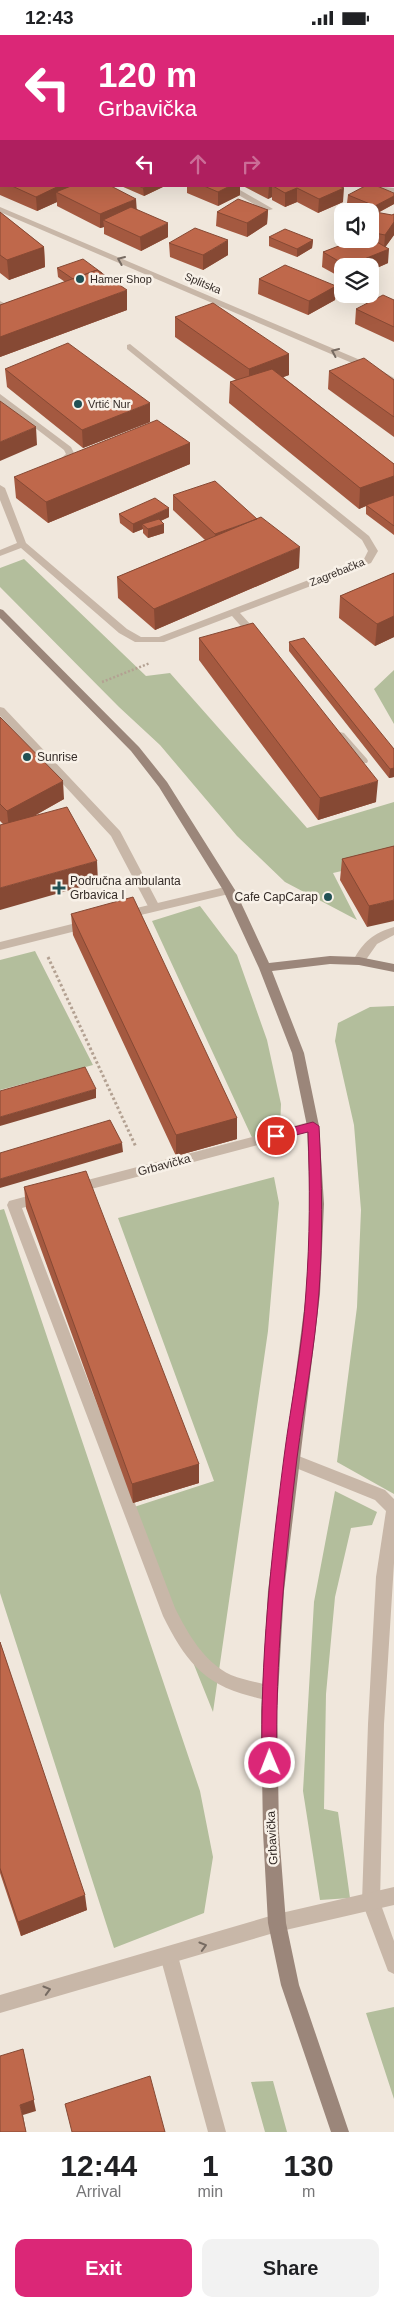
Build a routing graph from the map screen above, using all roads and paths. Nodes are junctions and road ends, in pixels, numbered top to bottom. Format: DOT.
graph roads {
  1 [pos="229,187"];
  2 [pos="0,209"];
  3 [pos="269,209"];
  4 [pos="0,303"];
  5 [pos="19,306"];
  6 [pos="10,309"];
  7 [pos="0,313"];
  8 [pos="130,347"];
  9 [pos="394,381"];
  10 [pos="0,397"];
  11 [pos="47,470"];
  12 [pos="4,487"];
  13 [pos="22,544"];
  14 [pos="0,553"];
  15 [pos="234,611"];
  16 [pos="0,613"];
  17 [pos="264,646"];
  18 [pos="0,709"];
  19 [pos="332,725"];
  20 [pos="363,761"];
  21 [pos="228,890"];
  22 [pos="154,907"];
  23 [pos="116,917"];
  24 [pos="96,922"];
  25 [pos="394,931"];
  26 [pos="38,937"];
  27 [pos="0,946"];
  28 [pos="358,961"];
  29 [pos="265,967"];
  30 [pos="394,968"];
  31 [pos="313,1126"];
  32 [pos="146,1170"];
  33 [pos="291,1459"];
  34 [pos="270,1693"];
  35 [pos="394,1896"];
  36 [pos="370,1902"];
  37 [pos="277,1923"];
  38 [pos="169,1956"];
  39 [pos="394,1965"];
  40 [pos="0,2004"];
  41 [pos="217,2132"];
  42 [pos="340,2132"];
  1 -- 3 [label="street"];
  9 -- 2 [label="street, Splitska, one-way"];
  4 -- 6 [label="street"];
  5 -- 6 [label="street"];
  6 -- 7 [label="street"];
  8 -- 15 [label="street, Zagrebačka"];
  10 -- 11 [label="street"];
  12 -- 13 [label="street, Zagrebačka"];
  13 -- 14 [label="street"];
  13 -- 15 [label="street, Zagrebačka"];
  15 -- 17 [label="street"];
  16 -- 21 [label="main road"];
  18 -- 22 [label="street"];
  19 -- 20 [label="street"];
  21 -- 22 [label="street"];
  21 -- 29 [label="main road"];
  22 -- 23 [label="street"];
  24 -- 26 [label="street"];
  25 -- 28 [label="street"];
  26 -- 27 [label="street"];
  26 -- 32 [label="path"];
  28 -- 29 [label="main road"];
  28 -- 30 [label="main road"];
  29 -- 31 [label="main road, Grbavička"];
  31 -- 32 [label="street, Grbavička"];
  31 -- 33 [label="main road, Grbavička"];
  32 -- 34 [label="street, Grbavička"];
  33 -- 34 [label="main road, Grbavička"];
  33 -- 36 [label="street"];
  34 -- 37 [label="main road, Grbavička"];
  35 -- 36 [label="street"];
  36 -- 37 [label="street"];
  36 -- 39 [label="street"];
  38 -- 37 [label="street, one-way"];
  37 -- 42 [label="main road, Grbavička"];
  40 -- 38 [label="street, one-way"];
  38 -- 41 [label="street"];
}
